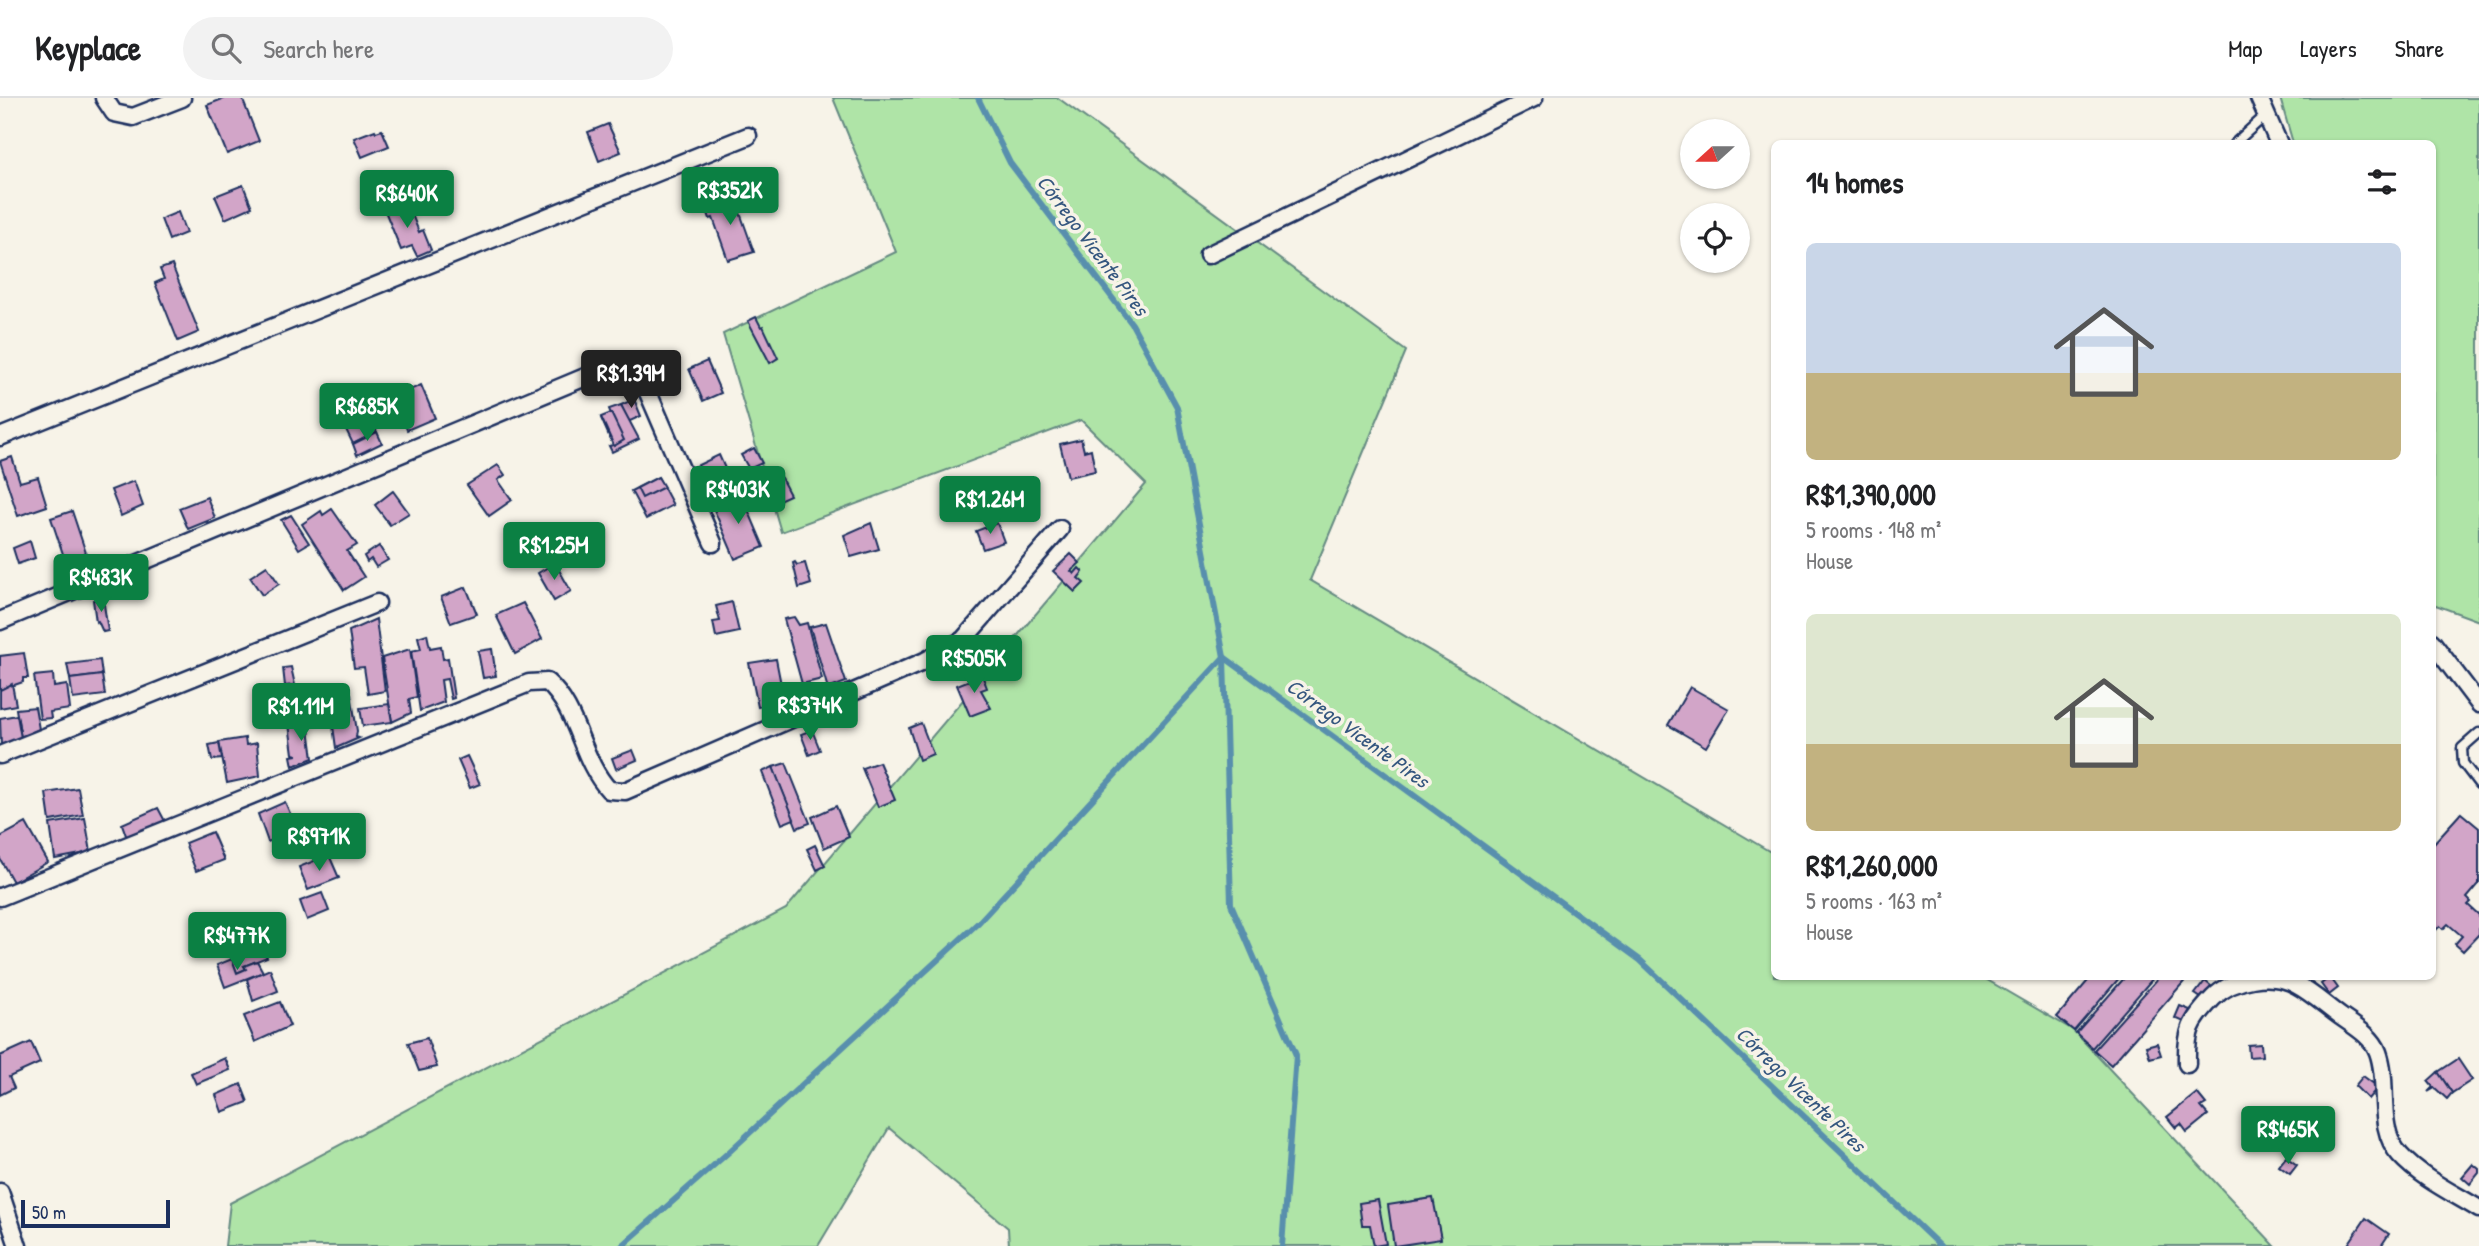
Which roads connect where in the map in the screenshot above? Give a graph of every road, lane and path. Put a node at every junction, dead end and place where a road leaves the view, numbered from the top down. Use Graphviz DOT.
graph roads {
  1 [pos="104,98"];
  2 [pos="182,98"];
  3 [pos="1534,98"];
  4 [pos="2259,98"];
  5 [pos="2267,114"];
  6 [pos="748,136"];
  7 [pos="2238,140"];
  8 [pos="2277,140"];
  9 [pos="1208,255"];
  10 [pos="0,437"];
  11 [pos="1060,529"];
  12 [pos="713,543"];
  13 [pos="377,603"];
  14 [pos="0,621"];
  15 [pos="2436,647"];
  16 [pos="2479,704"];
  17 [pos="2479,733"];
  18 [pos="0,755"];
  19 [pos="2479,784"];
  20 [pos="0,897"];
  21 [pos="2254,980"];
  22 [pos="2285,980"];
  23 [pos="2187,1064"];
  24 [pos="0,1192"];
  25 [pos="2479,1209"];
  26 [pos="18,1246"];
  1 -- 2 [label="street"];
  3 -- 9 [label="street"];
  4 -- 5 [label="street"];
  5 -- 7 [label="lane"];
  5 -- 8 [label="street"];
  6 -- 10 [label="street"];
  11 -- 20 [label="street"];
  12 -- 14 [label="street"];
  13 -- 18 [label="street"];
  15 -- 16 [label="street"];
  17 -- 19 [label="lane"];
  21 -- 23 [label="street"];
  22 -- 25 [label="street"];
  24 -- 26 [label="street"];
}
